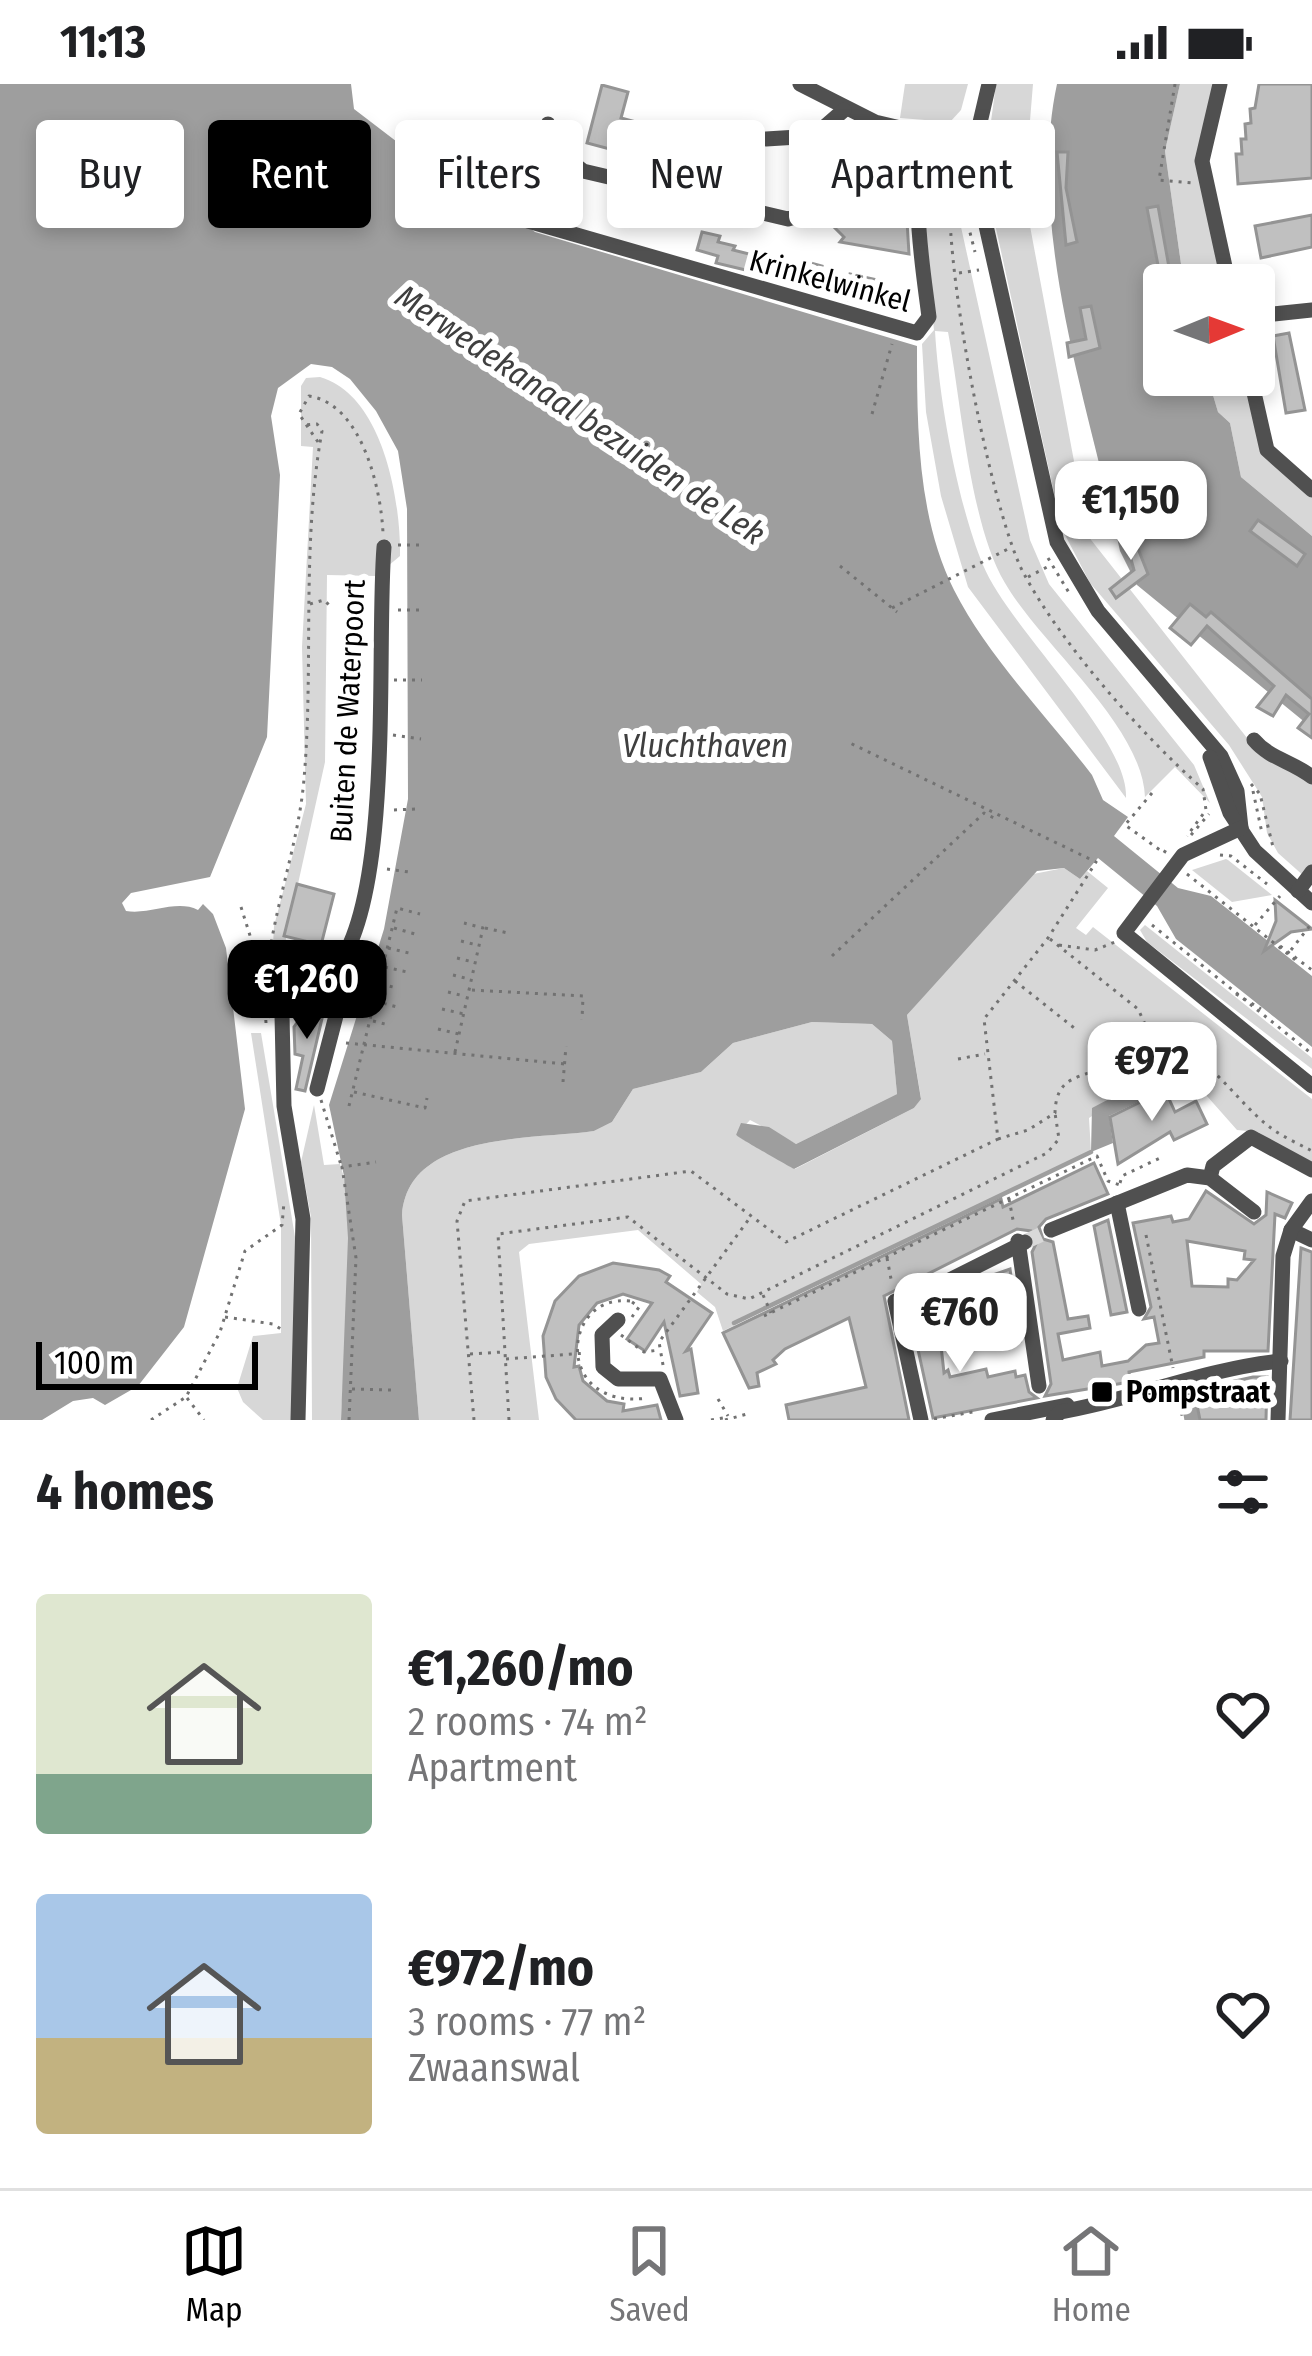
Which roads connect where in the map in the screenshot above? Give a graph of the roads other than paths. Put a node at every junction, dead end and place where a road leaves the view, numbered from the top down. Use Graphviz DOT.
graph roads {
  1 [pos="800,84"];
  2 [pos="989,84"];
  3 [pos="1220,84"];
  4 [pos="844,110"];
  5 [pos="870,120"];
  6 [pos="981,120"];
  7 [pos="766,139"];
  8 [pos="583,171"];
  9 [pos="789,219"];
  10 [pos="555,228"];
  11 [pos="920,228"];
  12 [pos="987,228"];
  13 [pos="1224,264"];
  14 [pos="1312,310"];
  15 [pos="1275,314"];
  16 [pos="1255,396"];
  17 [pos="1312,490"];
  18 [pos="391,546"];
  19 [pos="1254,740"];
  20 [pos="1312,776"];
  21 [pos="1241,827"];
  22 [pos="1312,872"];
  23 [pos="1298,891"];
  24 [pos="1312,903"];
  25 [pos="336,969"];
  26 [pos="1312,1086"];
  27 [pos="318,1093"];
  28 [pos="1312,1170"];
  29 [pos="1210,1178"];
  30 [pos="1118,1194"];
  31 [pos="1312,1201"];
  32 [pos="1254,1212"];
  33 [pos="1051,1230"];
  34 [pos="1291,1230"];
  35 [pos="1312,1240"];
  36 [pos="1139,1309"];
  37 [pos="618,1320"];
  38 [pos="1281,1361"];
  39 [pos="1105,1401"];
  40 [pos="1044,1403"];
  41 [pos="298,1420"];
  42 [pos="676,1420"];
  43 [pos="921,1420"];
  44 [pos="992,1420"];
  45 [pos="1066,1420"];
  46 [pos="1090,1420"];
  47 [pos="1278,1420"];
  1 -- 4 [label="street"];
  2 -- 6 [label="street"];
  3 -- 13 [label="street"];
  4 -- 5 [label="street"];
  4 -- 7 [label="street"];
  8 -- 9 [label="street, Krinkelwinkel"];
  10 -- 11 [label="street, Krinkelwinkel"];
  12 -- 21 [label="street"];
  14 -- 15 [label="street"];
  16 -- 17 [label="street"];
  18 -- 25 [label="street, Buiten de Waterpoort"];
  19 -- 20 [label="street"];
  21 -- 23 [label="street"];
  21 -- 26 [label="street"];
  22 -- 23 [label="street"];
  23 -- 24 [label="street"];
  25 -- 27 [label="street"];
  25 -- 41 [label="street, Buiten de Waterpoort"];
  28 -- 29 [label="street"];
  29 -- 30 [label="street"];
  29 -- 32 [label="street"];
  30 -- 33 [label="street"];
  30 -- 36 [label="street"];
  31 -- 34 [label="street"];
  34 -- 35 [label="street"];
  34 -- 38 [label="street"];
  37 -- 42 [label="street"];
  38 -- 39 [label="street"];
  38 -- 47 [label="street"];
  39 -- 40 [label="street"];
  39 -- 46 [label="street"];
  40 -- 43 [label="street"];
  40 -- 44 [label="street"];
  45 -- 46 [label="street"];
}
